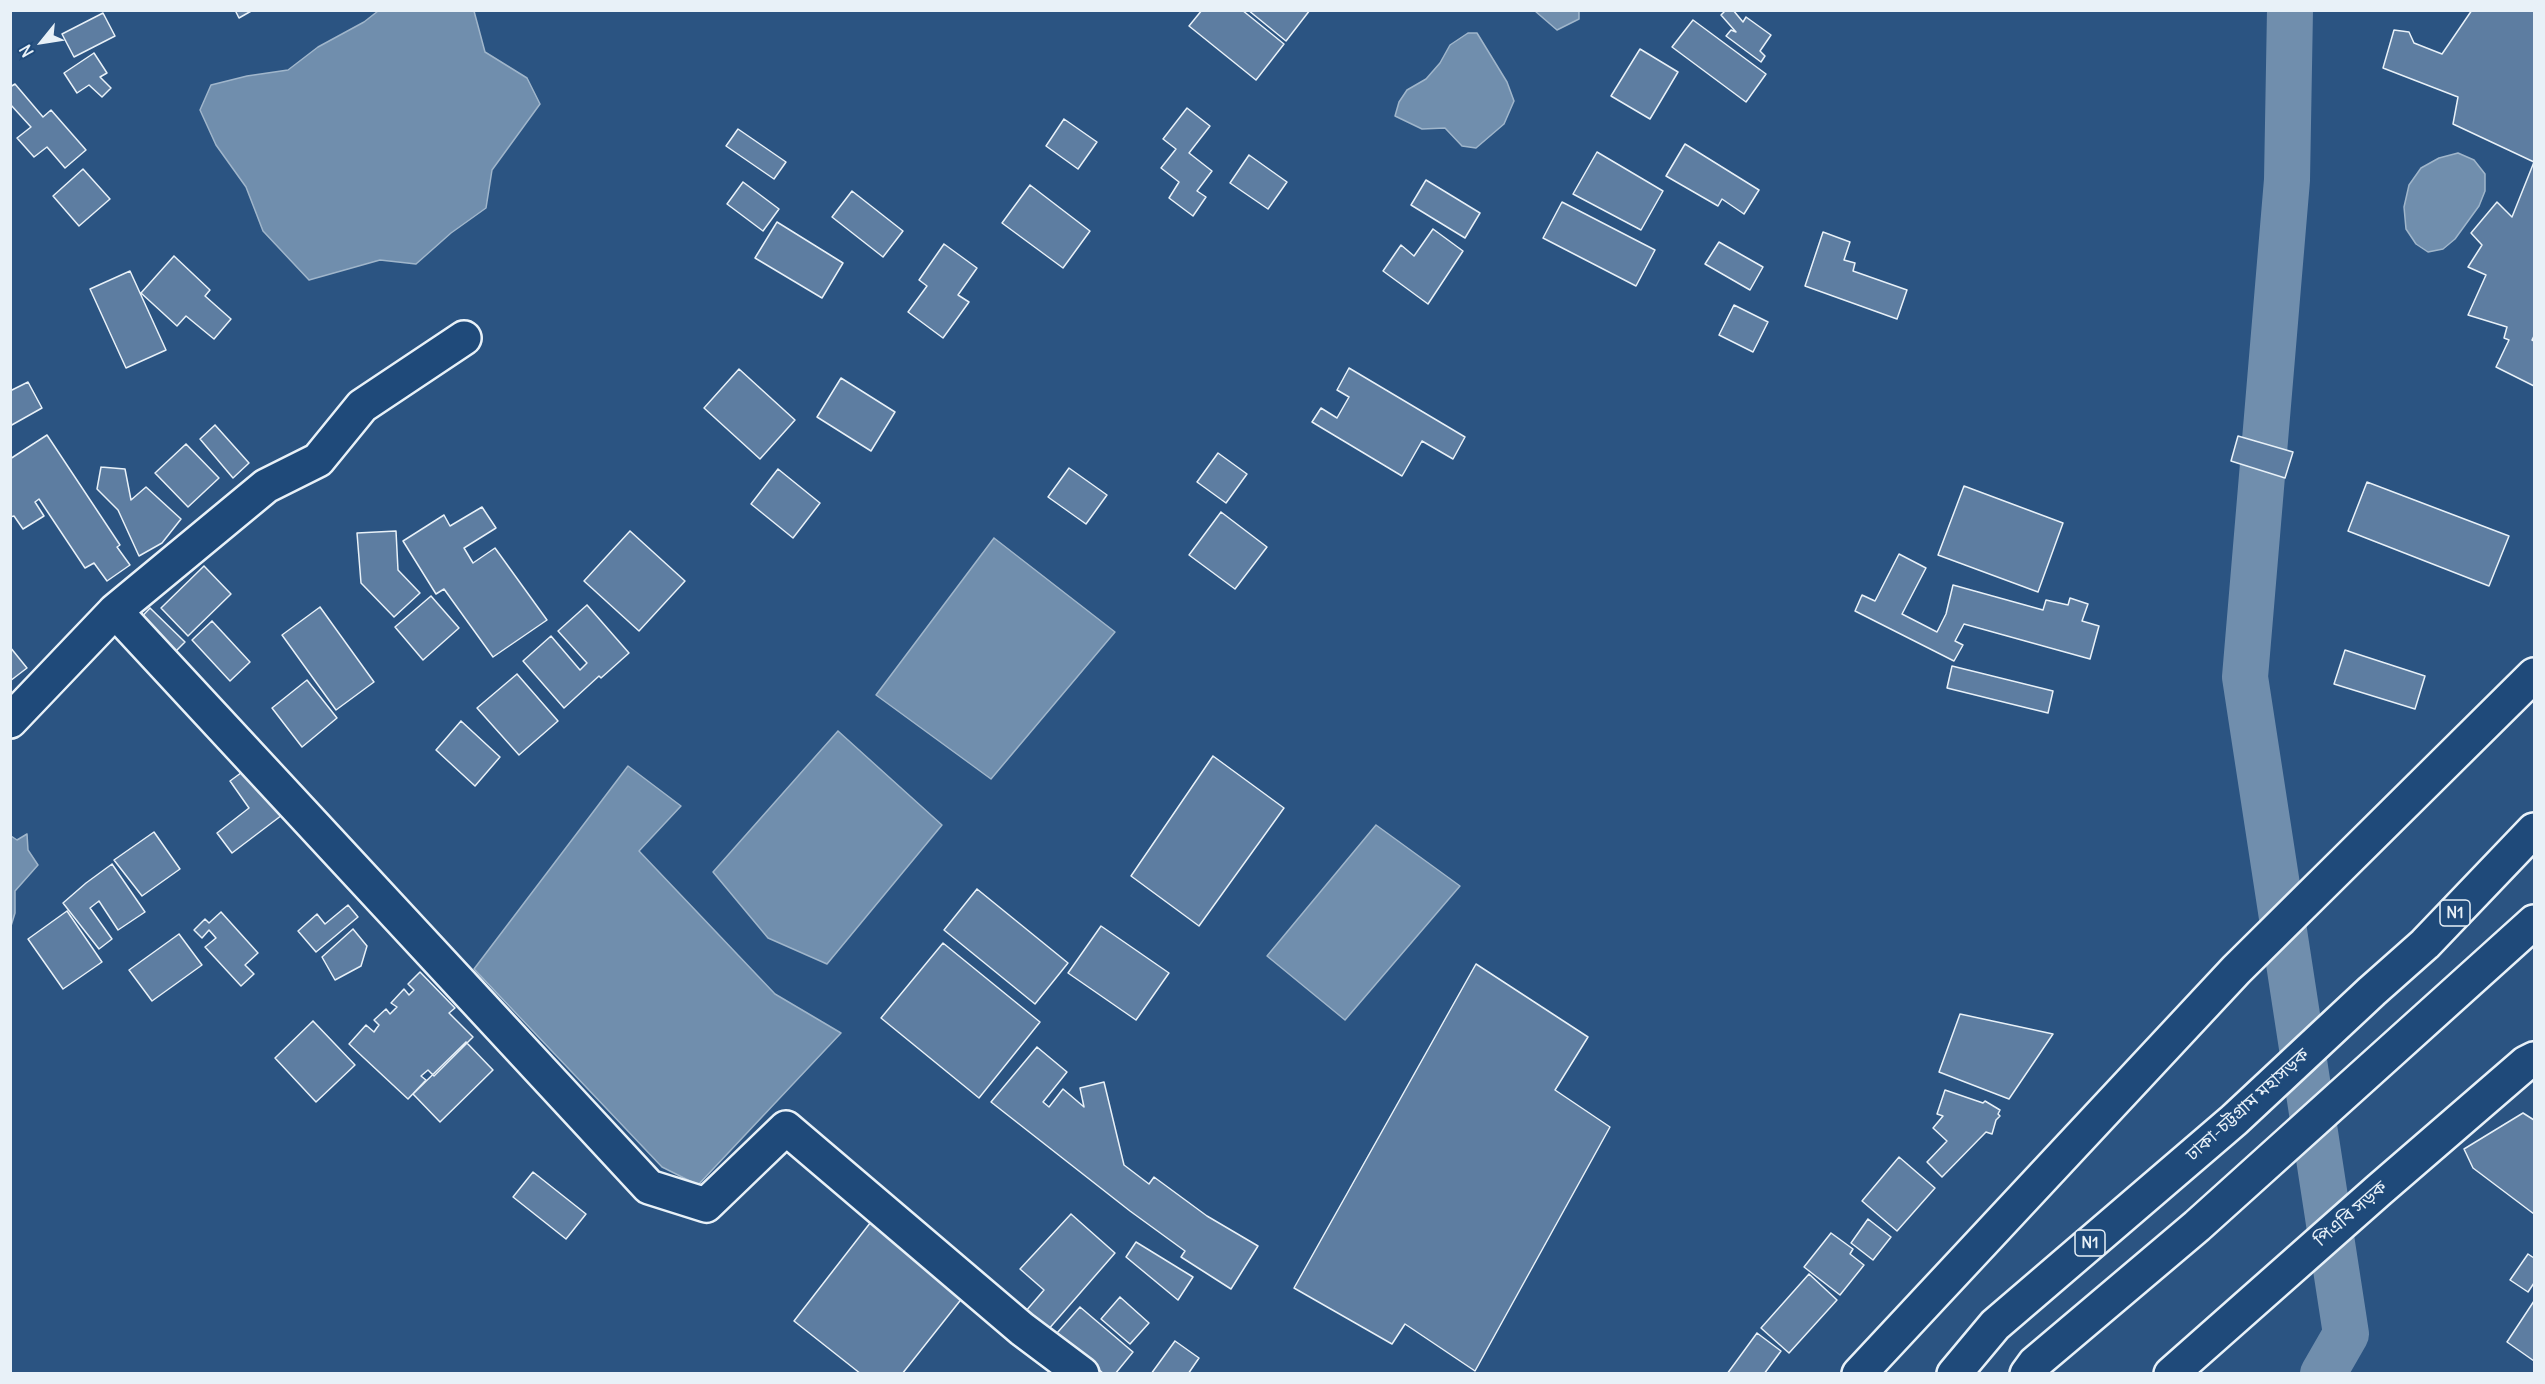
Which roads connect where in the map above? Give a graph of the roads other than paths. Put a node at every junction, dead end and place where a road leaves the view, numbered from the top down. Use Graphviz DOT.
graph roads {
  1 [pos="464,338"];
  2 [pos="115,611"];
  3 [pos="2535,675"];
  4 [pos="10,722"];
  5 [pos="2535,830"];
  6 [pos="2535,922"];
  7 [pos="2535,1059"];
  8 [pos="2181,1364"];
  9 [pos="1082,1374"];
  10 [pos="1859,1374"];
  11 [pos="1954,1374"];
  12 [pos="2027,1374"];
  1 -- 2 [label="main road"];
  2 -- 4 [label="main road"];
  2 -- 9 [label="main road"];
  3 -- 10 [label="main road"];
  5 -- 11 [label="main road, ঢাকা-চট্টগ্রাম মহাসড়ক / N1"];
  6 -- 12 [label="main road"];
  7 -- 8 [label="main road, পিএবি সড়ক"];
}
